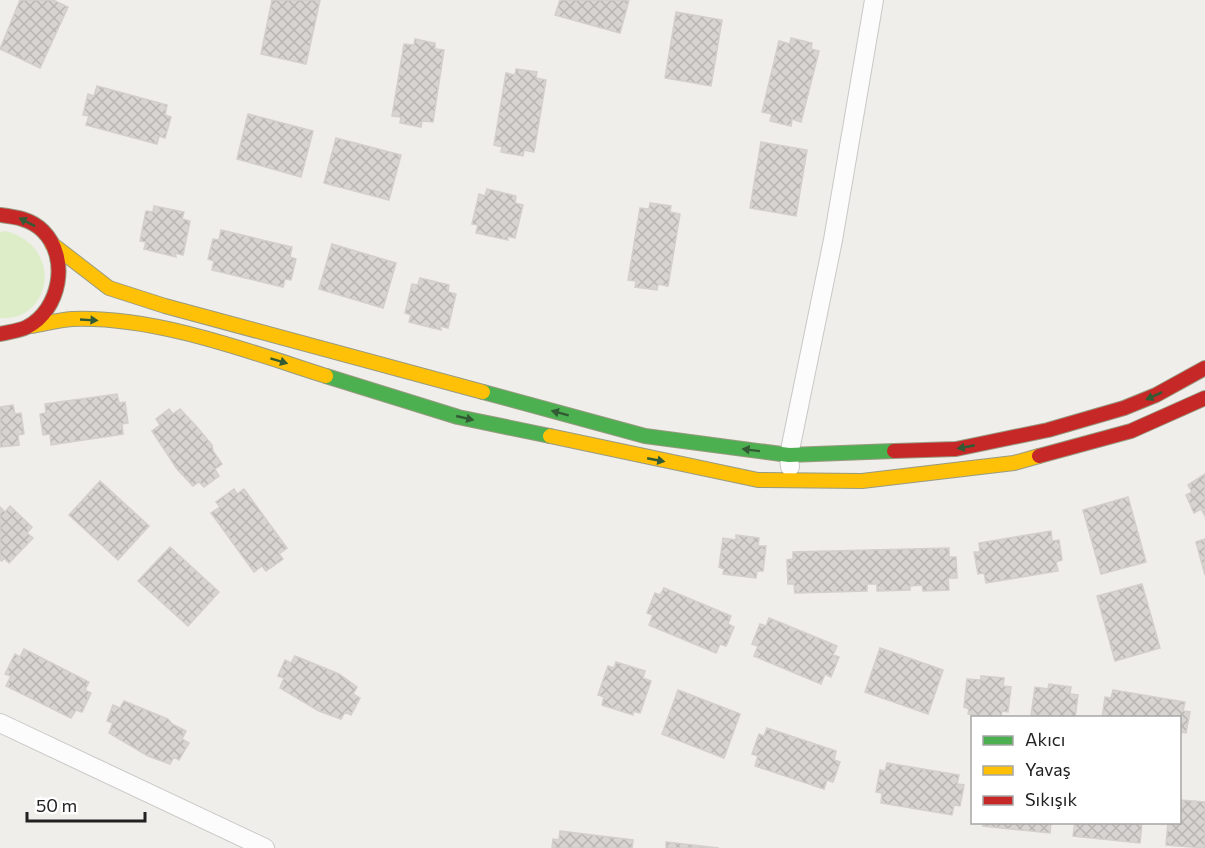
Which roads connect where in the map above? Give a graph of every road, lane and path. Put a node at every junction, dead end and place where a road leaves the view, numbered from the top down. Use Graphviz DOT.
graph roads {
  1 [pos="874,0"];
  2 [pos="0,214"];
  3 [pos="52,244"];
  4 [pos="31,326"];
  5 [pos="7,333"];
  6 [pos="0,346"];
  7 [pos="1205,368"];
  8 [pos="1205,398"];
  9 [pos="789,455"];
  10 [pos="792,480"];
  11 [pos="0,723"];
  12 [pos="265,848"];
  1 -- 9 [label="street"];
  3 -- 2 [label="street, one-way"];
  3 -- 4 [label="street"];
  9 -- 3 [label="street, one-way"];
  4 -- 5 [label="street"];
  4 -- 10 [label="street, one-way"];
  5 -- 6 [label="street"];
  7 -- 9 [label="street, one-way"];
  8 -- 10 [label="street"];
  9 -- 10 [label="street"];
  11 -- 12 [label="street"];
}
